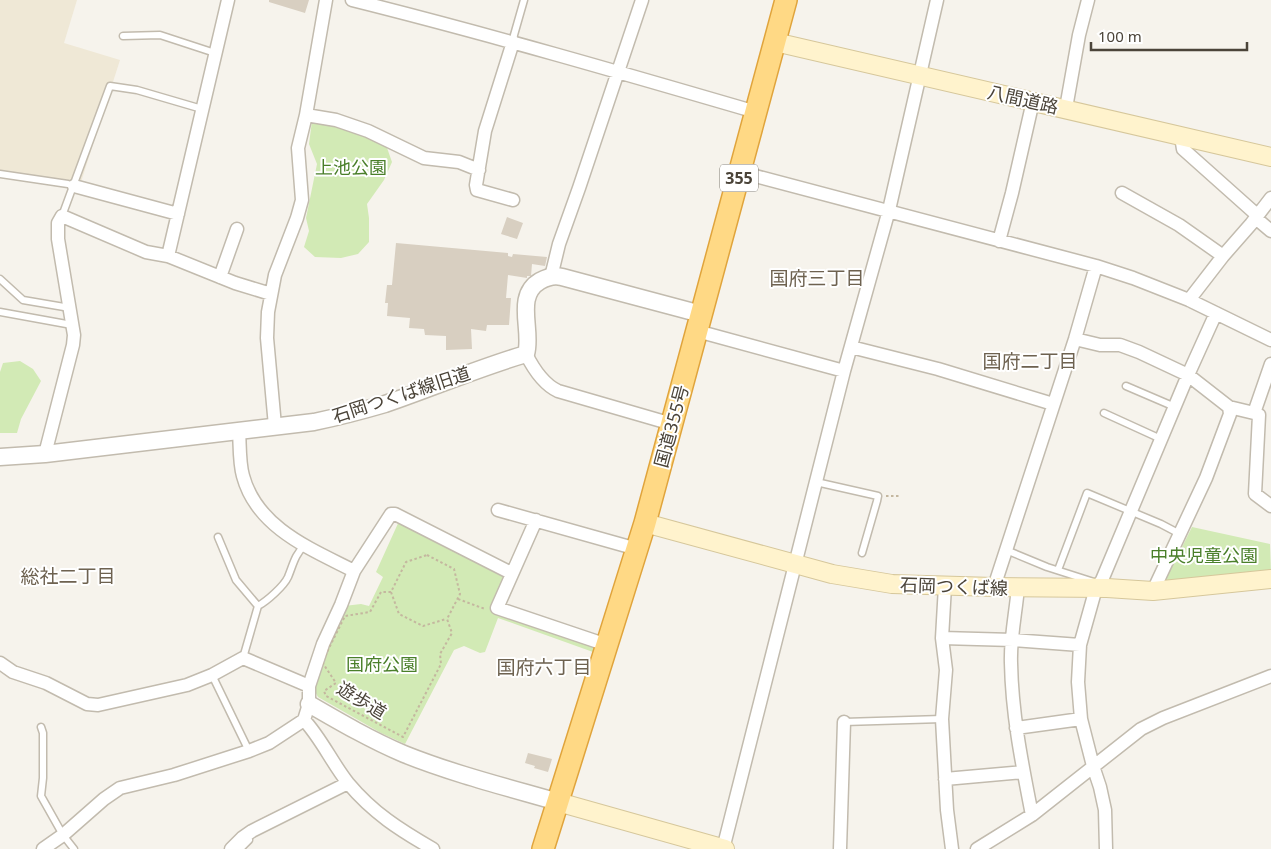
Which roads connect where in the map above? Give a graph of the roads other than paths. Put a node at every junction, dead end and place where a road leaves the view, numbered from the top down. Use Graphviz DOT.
graph roads {
  1 [pos="228,0"];
  2 [pos="326,0"];
  3 [pos="352,0"];
  4 [pos="524,0"];
  5 [pos="642,0"];
  6 [pos="786,0"];
  7 [pos="937,0"];
  8 [pos="1088,0"];
  9 [pos="123,36"];
  10 [pos="513,42"];
  11 [pos="775,42"];
  12 [pos="215,53"];
  13 [pos="618,72"];
  14 [pos="919,75"];
  15 [pos="1033,101"];
  16 [pos="1066,108"];
  17 [pos="202,109"];
  18 [pos="756,112"];
  19 [pos="306,115"];
  20 [pos="1182,136"];
  21 [pos="1271,157"];
  22 [pos="479,170"];
  23 [pos="740,172"];
  24 [pos="0,174"];
  25 [pos="74,186"];
  26 [pos="1122,193"];
  27 [pos="1271,198"];
  28 [pos="513,200"];
  29 [pos="889,210"];
  30 [pos="178,214"];
  31 [pos="1257,215"];
  32 [pos="62,216"];
  33 [pos="237,229"];
  34 [pos="1271,231"];
  35 [pos="999,242"];
  36 [pos="168,256"];
  37 [pos="1223,256"];
  38 [pos="1096,266"];
  39 [pos="220,277"];
  40 [pos="550,277"];
  41 [pos="0,279"];
  42 [pos="271,294"];
  43 [pos="1188,300"];
  44 [pos="70,308"];
  45 [pos="0,312"];
  46 [pos="1216,313"];
  47 [pos="699,322"];
  48 [pos="72,325"];
  49 [pos="1075,339"];
  50 [pos="1271,340"];
  51 [pos="850,347"];
  52 [pos="526,354"];
  53 [pos="1271,364"];
  54 [pos="844,371"];
  55 [pos="1188,375"];
  56 [pos="1126,386"];
  57 [pos="1053,404"];
  58 [pos="1175,407"];
  59 [pos="1229,408"];
  60 [pos="1104,413"];
  61 [pos="1254,413"];
  62 [pos="672,424"];
  63 [pos="275,426"];
  64 [pos="239,430"];
  65 [pos="1161,439"];
  66 [pos="45,454"];
  67 [pos="0,457"];
  68 [pos="816,482"];
  69 [pos="1271,506"];
  70 [pos="498,510"];
  71 [pos="1131,512"];
  72 [pos="536,520"];
  73 [pos="645,523"];
  74 [pos="1180,534"];
  75 [pos="218,537"];
  76 [pos="305,546"];
  77 [pos="637,549"];
  78 [pos="1006,550"];
  79 [pos="862,553"];
  80 [pos="796,564"];
  81 [pos="1058,570"];
  82 [pos="354,571"];
  83 [pos="512,573"];
  84 [pos="1271,579"];
  85 [pos="944,586"];
  86 [pos="1098,586"];
  87 [pos="994,587"];
  88 [pos="1018,587"];
  89 [pos="1153,591"];
  90 [pos="258,606"];
  91 [pos="942,638"];
  92 [pos="1013,640"];
  93 [pos="608,645"];
  94 [pos="1080,645"];
  95 [pos="243,658"];
  96 [pos="0,663"];
  97 [pos="212,675"];
  98 [pos="1271,676"];
  99 [pos="309,686"];
  100 [pos="306,712"];
  101 [pos="1081,719"];
  102 [pos="942,720"];
  103 [pos="844,722"];
  104 [pos="41,727"];
  105 [pos="1016,728"];
  106 [pos="249,751"];
  107 [pos="1093,766"];
  108 [pos="1024,772"];
  109 [pos="945,779"];
  110 [pos="348,783"];
  111 [pos="558,802"];
  112 [pos="1032,815"];
  113 [pos="258,827"];
  114 [pos="62,835"];
  115 [pos="43,849"];
  116 [pos="74,849"];
  117 [pos="231,849"];
  118 [pos="240,849"];
  119 [pos="433,849"];
  120 [pos="543,849"];
  121 [pos="724,849"];
  122 [pos="840,849"];
  123 [pos="952,849"];
  124 [pos="977,849"];
  125 [pos="1106,849"];
  1 -- 12 [label="street"];
  2 -- 19 [label="street"];
  3 -- 10 [label="street"];
  4 -- 10 [label="lane"];
  5 -- 13 [label="street"];
  6 -- 11 [label="highway, 国道355号 / 355"];
  7 -- 14 [label="street"];
  8 -- 16 [label="street"];
  9 -- 12 [label="lane"];
  10 -- 13 [label="street"];
  10 -- 22 [label="street"];
  11 -- 14 [label="main road, 八間道路"];
  11 -- 18 [label="highway, 国道355号 / 355"];
  12 -- 17 [label="street"];
  13 -- 18 [label="street"];
  13 -- 40 [label="street"];
  14 -- 15 [label="main road, 八間道路"];
  14 -- 29 [label="street"];
  15 -- 16 [label="main road, 八間道路"];
  15 -- 35 [label="street"];
  16 -- 20 [label="main road, 八間道路"];
  17 -- 25 [label="lane"];
  17 -- 30 [label="street"];
  18 -- 23 [label="highway, 国道355号 / 355"];
  19 -- 22 [label="street"];
  19 -- 42 [label="street"];
  20 -- 21 [label="main road, 八間道路"];
  20 -- 31 [label="street"];
  22 -- 28 [label="street"];
  23 -- 29 [label="street"];
  23 -- 47 [label="highway, 国道355号 / 355"];
  24 -- 25 [label="lane"];
  25 -- 30 [label="street"];
  25 -- 32 [label="lane"];
  26 -- 37 [label="street"];
  27 -- 31 [label="street"];
  29 -- 35 [label="street"];
  29 -- 51 [label="street"];
  30 -- 36 [label="street"];
  31 -- 34 [label="street"];
  31 -- 37 [label="street"];
  32 -- 36 [label="street"];
  32 -- 44 [label="street"];
  33 -- 39 [label="street"];
  35 -- 38 [label="street"];
  36 -- 39 [label="street"];
  37 -- 43 [label="street"];
  38 -- 43 [label="street"];
  38 -- 49 [label="street"];
  39 -- 42 [label="street"];
  40 -- 47 [label="street"];
  40 -- 52 [label="street"];
  41 -- 44 [label="lane"];
  42 -- 63 [label="street"];
  43 -- 46 [label="street"];
  44 -- 48 [label="street"];
  45 -- 48 [label="lane"];
  46 -- 50 [label="street"];
  46 -- 55 [label="street"];
  47 -- 54 [label="street"];
  47 -- 62 [label="highway, 国道355号 / 355"];
  48 -- 66 [label="street"];
  49 -- 55 [label="street"];
  49 -- 57 [label="street"];
  51 -- 54 [label="street"];
  51 -- 57 [label="street"];
  52 -- 62 [label="street"];
  52 -- 63 [label="street, 石岡つくば線旧道"];
  53 -- 61 [label="street"];
  54 -- 68 [label="street"];
  55 -- 58 [label="street"];
  55 -- 59 [label="street"];
  56 -- 58 [label="lane"];
  57 -- 78 [label="street"];
  58 -- 65 [label="street"];
  59 -- 61 [label="street"];
  59 -- 74 [label="street"];
  60 -- 65 [label="lane"];
  61 -- 69 [label="street"];
  62 -- 73 [label="highway, 国道355号 / 355"];
  63 -- 64 [label="street, 石岡つくば線旧道"];
  64 -- 66 [label="street, 石岡つくば線旧道"];
  64 -- 76 [label="street"];
  65 -- 71 [label="street"];
  66 -- 67 [label="street, 石岡つくば線旧道"];
  68 -- 79 [label="lane"];
  68 -- 80 [label="street"];
  70 -- 72 [label="street"];
  71 -- 74 [label="lane"];
  71 -- 81 [label="lane"];
  71 -- 86 [label="street"];
  72 -- 77 [label="street"];
  72 -- 83 [label="street"];
  73 -- 77 [label="highway, 国道355号 / 355"];
  73 -- 80 [label="main road, 石岡つくば線"];
  74 -- 89 [label="street"];
  75 -- 90 [label="lane"];
  76 -- 82 [label="street"];
  76 -- 90 [label="lane"];
  77 -- 93 [label="highway, 国道355号 / 355"];
  78 -- 81 [label="lane"];
  78 -- 87 [label="street"];
  80 -- 85 [label="main road, 石岡つくば線"];
  80 -- 121 [label="street"];
  81 -- 86 [label="lane"];
  82 -- 83 [label="street"];
  82 -- 99 [label="street"];
  83 -- 93 [label="street"];
  84 -- 89 [label="main road, 石岡つくば線"];
  85 -- 87 [label="main road, 石岡つくば線"];
  85 -- 91 [label="street"];
  86 -- 88 [label="main road, 石岡つくば線"];
  86 -- 89 [label="main road, 石岡つくば線"];
  86 -- 94 [label="street"];
  87 -- 88 [label="main road, 石岡つくば線"];
  88 -- 92 [label="street"];
  90 -- 95 [label="lane"];
  91 -- 92 [label="street"];
  91 -- 102 [label="street"];
  92 -- 94 [label="street"];
  92 -- 105 [label="street"];
  93 -- 111 [label="highway, 国道355号 / 355"];
  94 -- 101 [label="street"];
  95 -- 97 [label="street"];
  95 -- 99 [label="street"];
  96 -- 97 [label="street"];
  97 -- 106 [label="lane"];
  98 -- 107 [label="street"];
  99 -- 100 [label="street"];
  100 -- 106 [label="street"];
  100 -- 110 [label="street"];
  100 -- 111 [label="street"];
  101 -- 105 [label="street"];
  101 -- 107 [label="street"];
  102 -- 103 [label="lane"];
  102 -- 109 [label="street"];
  103 -- 122 [label="street"];
  104 -- 114 [label="lane"];
  105 -- 108 [label="street"];
  106 -- 114 [label="street"];
  107 -- 112 [label="street"];
  107 -- 125 [label="street"];
  108 -- 109 [label="street"];
  108 -- 112 [label="street"];
  109 -- 123 [label="street"];
  110 -- 113 [label="street"];
  110 -- 119 [label="street"];
  111 -- 120 [label="highway, 国道355号 / 355"];
  111 -- 121 [label="main road"];
  112 -- 124 [label="street"];
  113 -- 117 [label="street"];
  113 -- 118 [label="lane"];
  114 -- 115 [label="street"];
  114 -- 116 [label="lane"];
}
